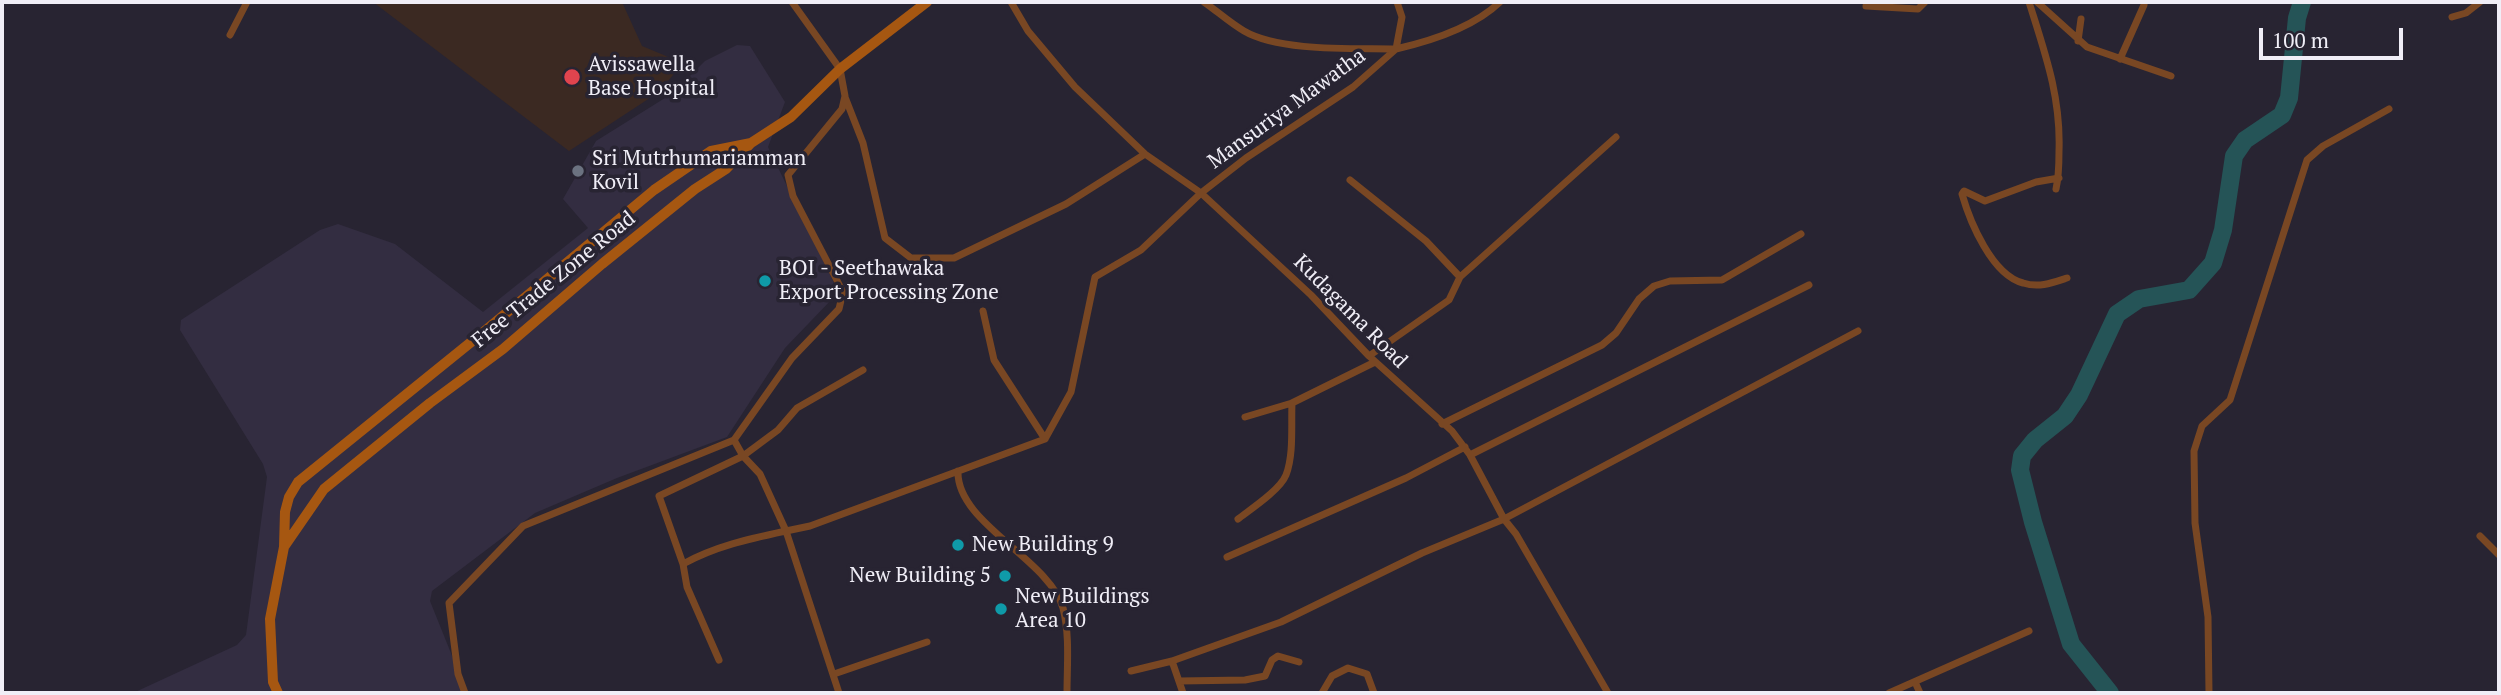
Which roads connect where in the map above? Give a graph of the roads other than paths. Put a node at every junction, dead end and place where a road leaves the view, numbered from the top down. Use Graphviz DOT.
graph roads {
  1 [pos="247,2"];
  2 [pos="792,2"];
  3 [pos="927,2"];
  4 [pos="1011,2"];
  5 [pos="1204,2"];
  6 [pos="1397,2"];
  7 [pos="1500,2"];
  8 [pos="1925,2"];
  9 [pos="2029,2"];
  10 [pos="2037,2"];
  11 [pos="2480,2"];
  12 [pos="2144,5"];
  13 [pos="1866,6"];
  14 [pos="2452,17"];
  15 [pos="2081,19"];
  16 [pos="230,35"];
  17 [pos="2078,41"];
  18 [pos="1396,49"];
  19 [pos="2120,59"];
  20 [pos="840,69"];
  21 [pos="2171,76"];
  22 [pos="845,96"];
  23 [pos="2389,109"];
  24 [pos="1616,137"];
  25 [pos="751,143"];
  26 [pos="1145,154"];
  27 [pos="2059,178"];
  28 [pos="1350,180"];
  29 [pos="2056,189"];
  30 [pos="1201,193"];
  31 [pos="1801,234"];
  32 [pos="1460,277"];
  33 [pos="2067,278"];
  34 [pos="1809,285"];
  35 [pos="983,311"];
  36 [pos="1858,331"];
  37 [pos="1372,359"];
  38 [pos="863,370"];
  39 [pos="1292,403"];
  40 [pos="1245,417"];
  41 [pos="1442,424"];
  42 [pos="1045,439"];
  43 [pos="734,440"];
  44 [pos="1465,447"];
  45 [pos="1470,454"];
  46 [pos="743,456"];
  47 [pos="958,471"];
  48 [pos="1238,519"];
  49 [pos="1504,519"];
  50 [pos="786,531"];
  51 [pos="2480,536"];
  52 [pos="284,547"];
  53 [pos="2499,555"];
  54 [pos="1227,557"];
  55 [pos="683,564"];
  56 [pos="2029,631"];
  57 [pos="927,642"];
  58 [pos="719,660"];
  59 [pos="1172,661"];
  60 [pos="1299,662"];
  61 [pos="1131,671"];
  62 [pos="834,674"];
  63 [pos="1179,681"];
  64 [pos="1915,682"];
  65 [pos="278,693"];
  66 [pos="466,693"];
  67 [pos="839,693"];
  68 [pos="1067,693"];
  69 [pos="1183,693"];
  70 [pos="1322,693"];
  71 [pos="1374,693"];
  72 [pos="1608,693"];
  73 [pos="1889,693"];
  74 [pos="1920,693"];
  75 [pos="2209,693"];
  1 -- 16 [label="street"];
  2 -- 20 [label="street"];
  3 -- 20 [label="street, Free Trade Zone Road"];
  4 -- 26 [label="street, Kudagama Road"];
  5 -- 18 [label="street, Mansuriya Mawatha"];
  6 -- 18 [label="street"];
  7 -- 18 [label="street"];
  8 -- 13 [label="street"];
  9 -- 27 [label="street"];
  10 -- 17 [label="street"];
  11 -- 14 [label="street"];
  12 -- 19 [label="street"];
  15 -- 17 [label="street"];
  17 -- 19 [label="street"];
  18 -- 30 [label="street, Mansuriya Mawatha"];
  19 -- 21 [label="street"];
  20 -- 22 [label="street"];
  20 -- 25 [label="street, Free Trade Zone Road"];
  22 -- 26 [label="street"];
  22 -- 43 [label="street"];
  23 -- 75 [label="street"];
  24 -- 32 [label="street"];
  25 -- 52 [label="street, Free Trade Zone Road"];
  25 -- 52 [label="street, Free Trade Zone Road"];
  26 -- 30 [label="street, Kudagama Road"];
  27 -- 29 [label="street"];
  27 -- 33 [label="street"];
  28 -- 32 [label="street"];
  30 -- 37 [label="street, Kudagama Road"];
  30 -- 42 [label="street, Mansuriya Mawatha"];
  31 -- 41 [label="street"];
  32 -- 37 [label="street"];
  34 -- 45 [label="street"];
  35 -- 42 [label="street"];
  36 -- 49 [label="street"];
  37 -- 39 [label="street"];
  37 -- 41 [label="street, Kudagama Road"];
  38 -- 46 [label="street"];
  39 -- 40 [label="street"];
  39 -- 48 [label="street"];
  41 -- 44 [label="street, Kudagama Road"];
  42 -- 47 [label="street"];
  43 -- 46 [label="street"];
  43 -- 66 [label="street"];
  44 -- 45 [label="street, Kudagama Road"];
  44 -- 54 [label="street"];
  45 -- 49 [label="street, Kudagama Road"];
  46 -- 50 [label="street"];
  46 -- 55 [label="street"];
  47 -- 50 [label="street"];
  47 -- 68 [label="street"];
  49 -- 59 [label="street"];
  49 -- 72 [label="street, Kudagama Road"];
  50 -- 55 [label="street"];
  50 -- 62 [label="street"];
  51 -- 53 [label="street"];
  52 -- 65 [label="street, Free Trade Zone Road"];
  55 -- 58 [label="street"];
  56 -- 64 [label="street"];
  57 -- 62 [label="street"];
  59 -- 61 [label="street"];
  59 -- 63 [label="street"];
  60 -- 63 [label="street"];
  62 -- 67 [label="street"];
  63 -- 69 [label="street"];
  64 -- 73 [label="street"];
  64 -- 74 [label="street"];
  70 -- 71 [label="street"];
}
